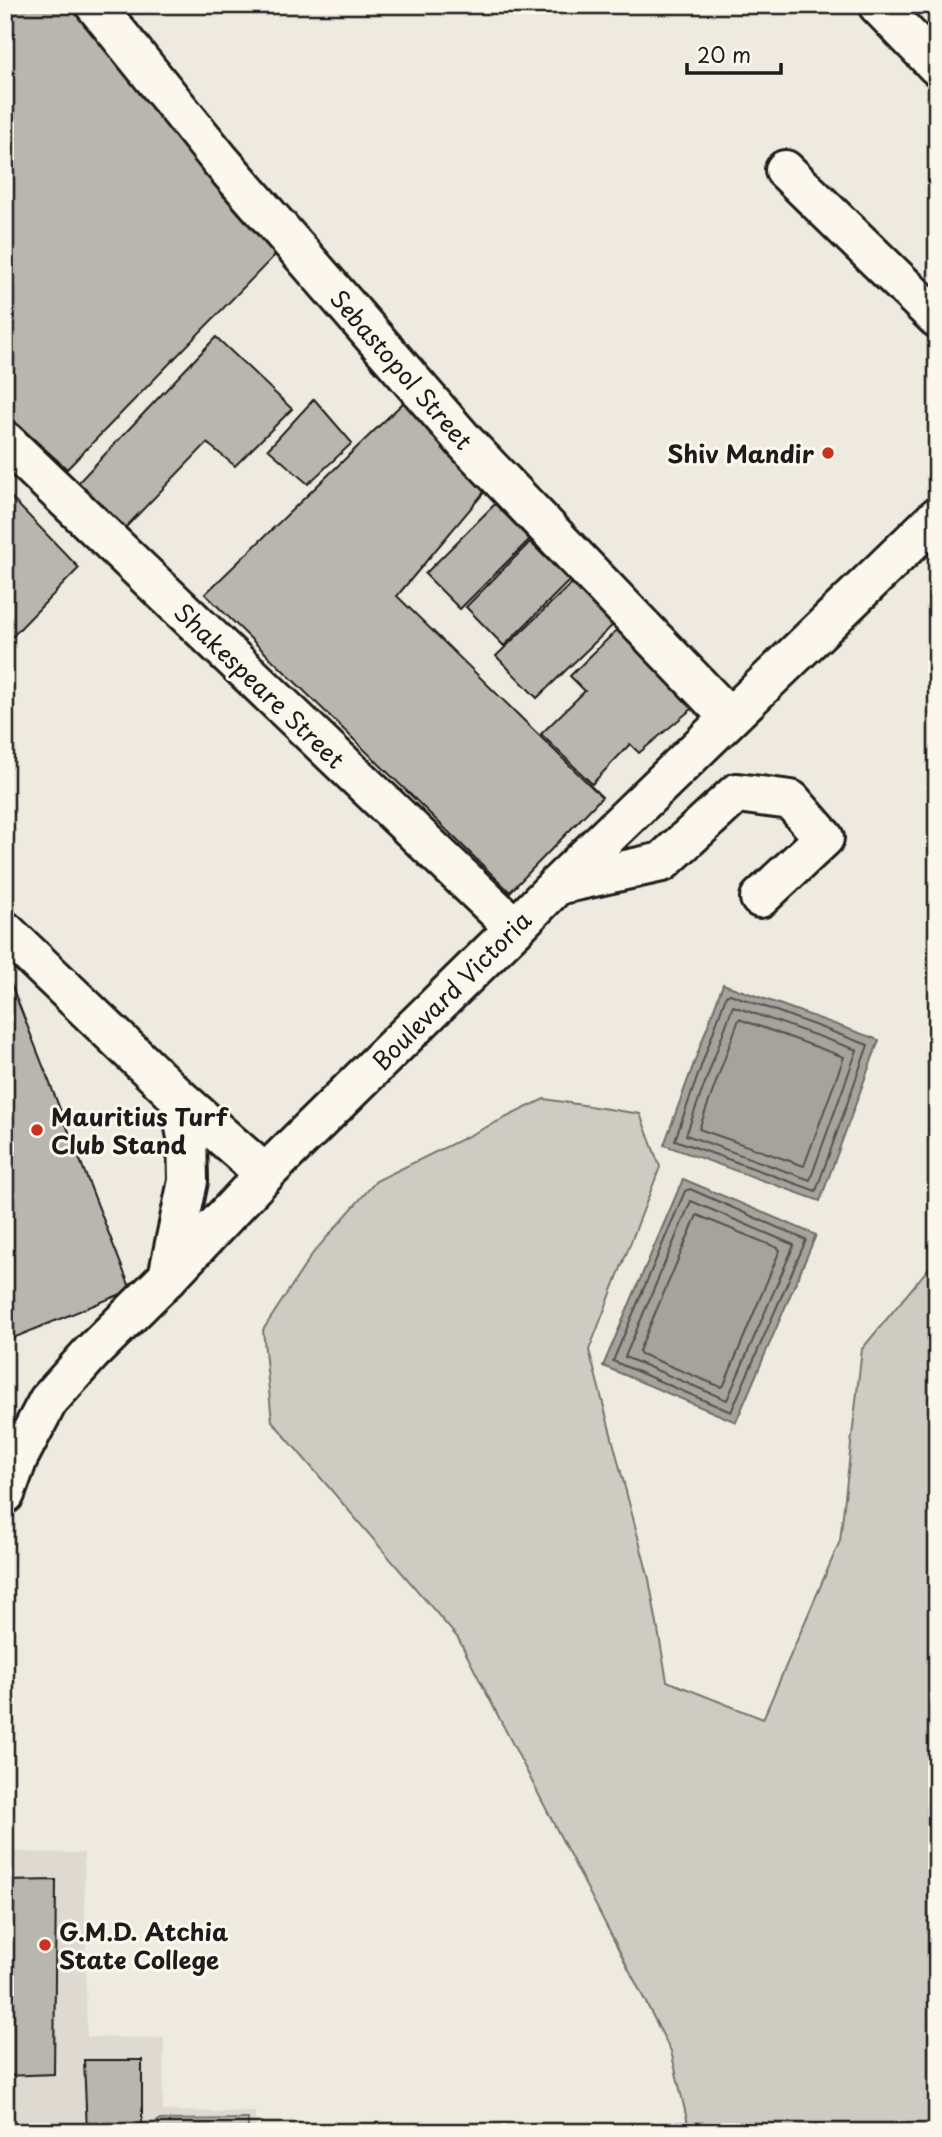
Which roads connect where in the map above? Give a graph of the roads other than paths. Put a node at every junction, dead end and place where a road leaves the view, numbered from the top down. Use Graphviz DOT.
graph roads {
  1 [pos="94,5"];
  2 [pos="878,5"];
  3 [pos="937,66"];
  4 [pos="785,170"];
  5 [pos="937,318"];
  6 [pos="5,441"];
  7 [pos="937,517"];
  8 [pos="728,716"];
  9 [pos="557,884"];
  10 [pos="760,898"];
  11 [pos="515,928"];
  12 [pos="5,931"];
  13 [pos="179,1098"];
  14 [pos="265,1174"];
  15 [pos="168,1277"];
  16 [pos="5,1494"];
  1 -- 8 [label="street, Sebastopol Street"];
  2 -- 3 [label="street"];
  4 -- 5 [label="street"];
  6 -- 11 [label="street, Shakespeare Street"];
  7 -- 8 [label="street, Boulevard Victoria"];
  8 -- 9 [label="street, Boulevard Victoria"];
  9 -- 10 [label="street"];
  9 -- 11 [label="street, Boulevard Victoria"];
  11 -- 14 [label="street, Boulevard Victoria"];
  12 -- 13 [label="street"];
  13 -- 14 [label="street"];
  13 -- 15 [label="street"];
  14 -- 15 [label="street, Boulevard Victoria"];
  15 -- 16 [label="street, Boulevard Victoria"];
}
